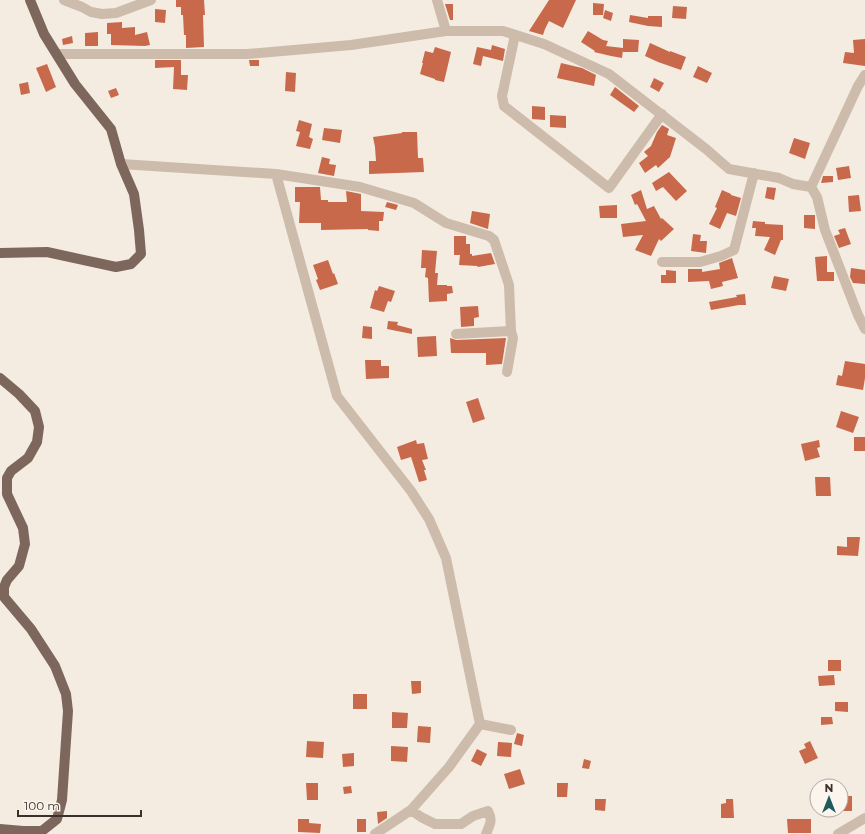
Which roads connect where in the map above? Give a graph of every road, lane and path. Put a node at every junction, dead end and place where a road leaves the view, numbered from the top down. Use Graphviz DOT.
graph roads {
  1 [pos="30,0"];
  2 [pos="64,0"];
  3 [pos="151,0"];
  4 [pos="437,0"];
  5 [pos="446,31"];
  6 [pos="515,35"];
  7 [pos="57,54"];
  8 [pos="865,75"];
  9 [pos="662,114"];
  10 [pos="121,164"];
  11 [pos="276,174"];
  12 [pos="754,174"];
  13 [pos="811,188"];
  14 [pos="0,253"];
  15 [pos="662,262"];
  16 [pos="865,329"];
  17 [pos="511,331"];
  18 [pos="456,334"];
  19 [pos="507,372"];
  20 [pos="0,378"];
  21 [pos="480,724"];
  22 [pos="511,730"];
  23 [pos="411,810"];
  24 [pos="865,818"];
  25 [pos="0,829"];
  26 [pos="23,832"];
  27 [pos="375,834"];
  28 [pos="486,834"];
  29 [pos="838,834"];
  1 -- 7 [label="main road"];
  2 -- 3 [label="street"];
  4 -- 5 [label="street"];
  5 -- 6 [label="street"];
  5 -- 7 [label="street"];
  6 -- 9 [label="street"];
  6 -- 9 [label="street"];
  7 -- 10 [label="main road"];
  8 -- 13 [label="street"];
  9 -- 12 [label="street"];
  10 -- 11 [label="street"];
  10 -- 14 [label="main road"];
  11 -- 17 [label="street"];
  11 -- 21 [label="street"];
  12 -- 13 [label="street"];
  12 -- 15 [label="street"];
  13 -- 16 [label="street"];
  17 -- 18 [label="street"];
  17 -- 19 [label="street"];
  20 -- 26 [label="main road"];
  21 -- 22 [label="street"];
  21 -- 23 [label="street"];
  23 -- 27 [label="street"];
  23 -- 28 [label="street"];
  24 -- 29 [label="street"];
  25 -- 26 [label="main road"];
}
